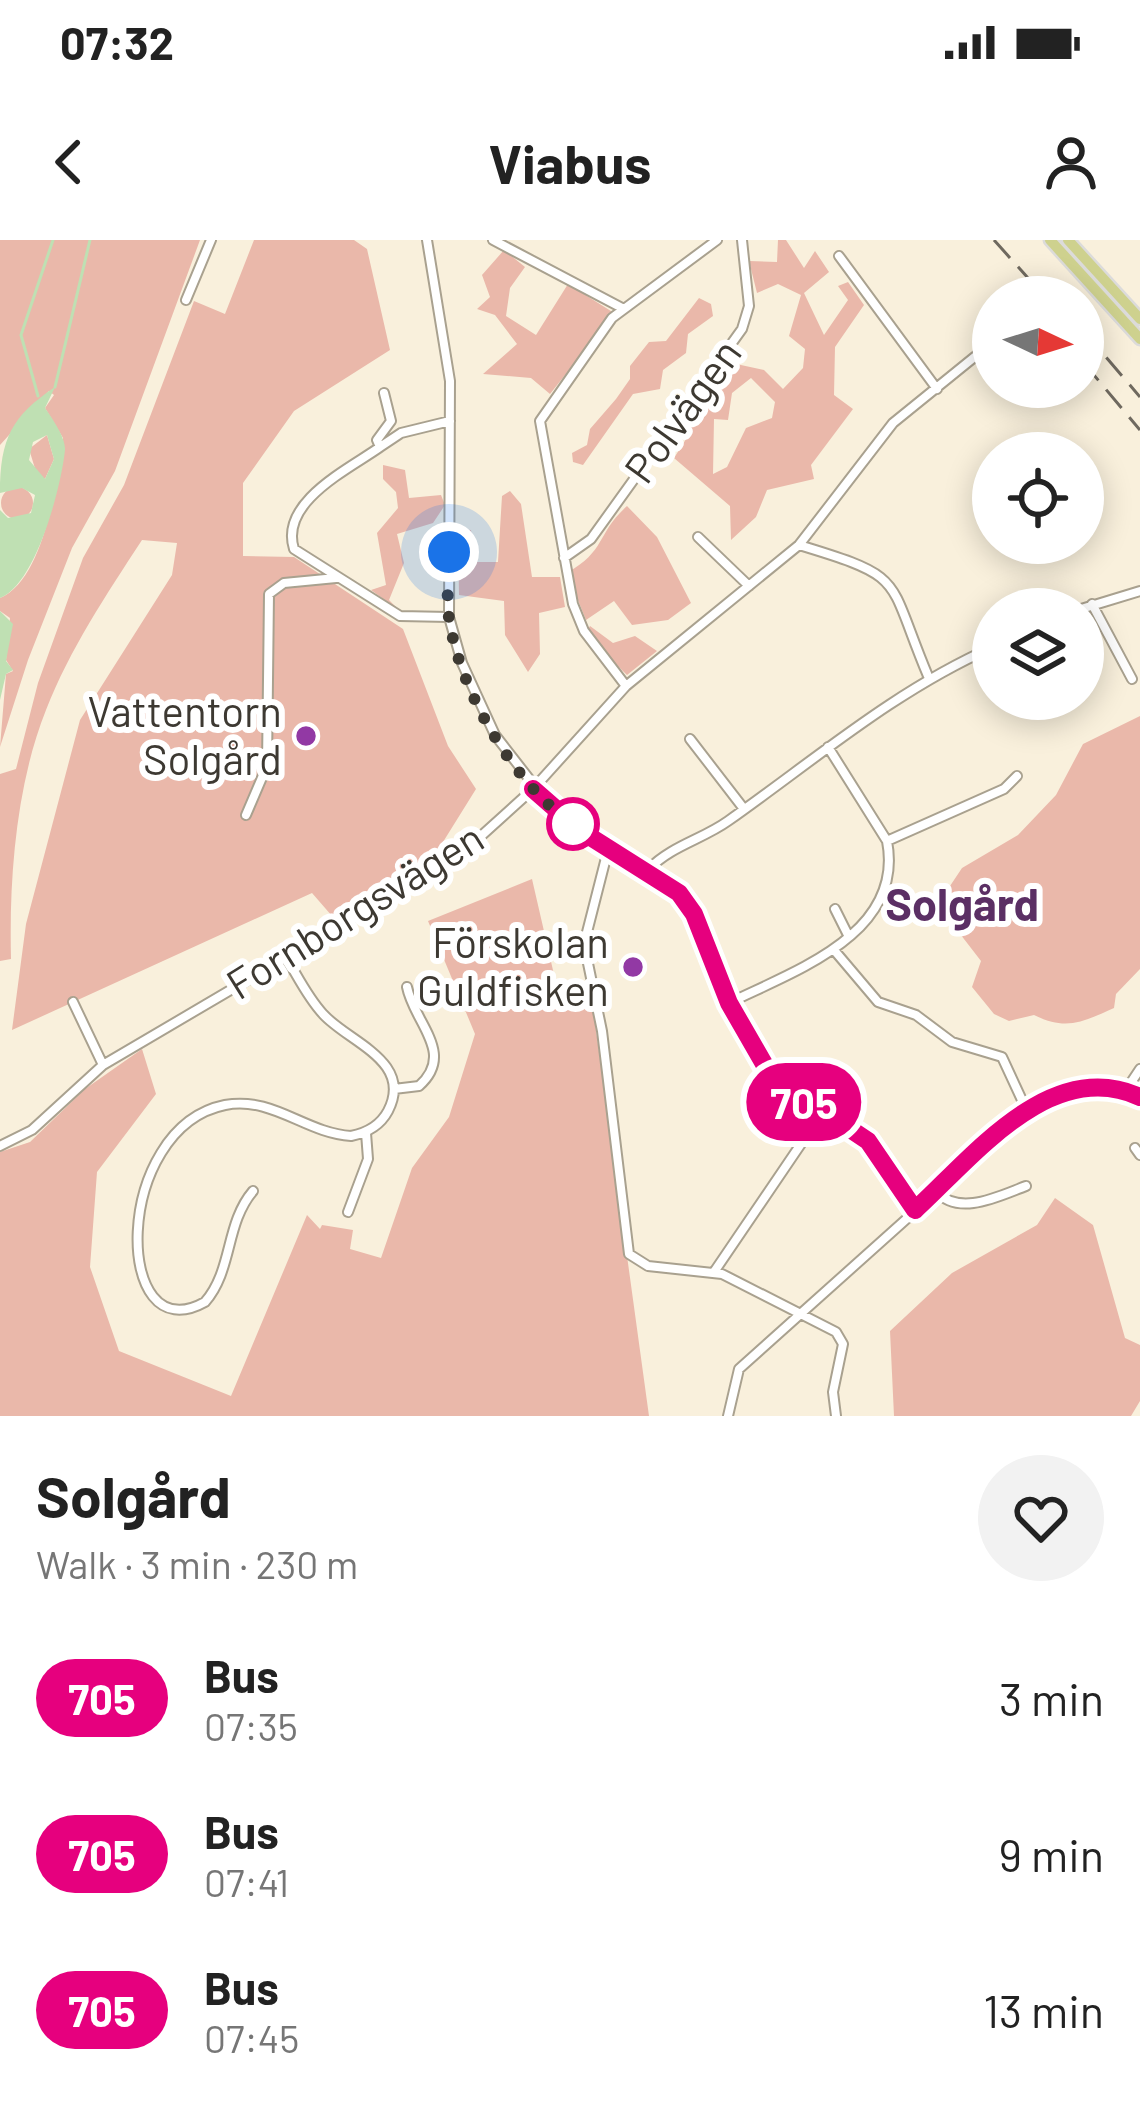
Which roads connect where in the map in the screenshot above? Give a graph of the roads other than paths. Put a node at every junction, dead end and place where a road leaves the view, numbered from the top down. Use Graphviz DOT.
graph roads {
  1 [pos="211,240"];
  2 [pos="427,240"];
  3 [pos="494,240"];
  4 [pos="523,240"];
  5 [pos="717,240"];
  6 [pos="742,240"];
  7 [pos="1050,240"];
  8 [pos="1068,240"];
  9 [pos="512,248"];
  10 [pos="839,256"];
  11 [pos="186,300"];
  12 [pos="624,309"];
  13 [pos="1140,320"];
  14 [pos="1140,339"];
  15 [pos="972,360"];
  16 [pos="937,388"];
  17 [pos="384,393"];
  18 [pos="450,421"];
  19 [pos="380,447"];
  20 [pos="698,537"];
  21 [pos="799,545"];
  22 [pos="564,558"];
  23 [pos="341,579"];
  24 [pos="748,586"];
  25 [pos="1140,591"];
  26 [pos="1104,601"];
  27 [pos="449,616"];
  28 [pos="1104,626"];
  29 [pos="972,656"];
  30 [pos="928,676"];
  31 [pos="1132,679"];
  32 [pos="626,686"];
  33 [pos="691,739"];
  34 [pos="828,747"];
  35 [pos="1017,776"];
  36 [pos="533,789"];
  37 [pos="744,809"];
  38 [pos="246,815"];
  39 [pos="886,841"];
  40 [pos="609,847"];
  41 [pos="649,869"];
  42 [pos="835,909"];
  43 [pos="849,937"];
  44 [pos="834,950"];
  45 [pos="287,959"];
  46 [pos="407,987"];
  47 [pos="73,1002"];
  48 [pos="729,1003"];
  49 [pos="103,1065"];
  50 [pos="1140,1069"];
  51 [pos="394,1089"];
  52 [pos="1126,1090"];
  53 [pos="1140,1097"];
  54 [pos="1027,1111"];
  55 [pos="366,1133"];
  56 [pos="830,1134"];
  57 [pos="0,1145"];
  58 [pos="1025,1186"];
  59 [pos="253,1191"];
  60 [pos="936,1191"];
  61 [pos="915,1210"];
  62 [pos="348,1212"];
  63 [pos="714,1272"];
  64 [pos="801,1312"];
  65 [pos="728,1416"];
  66 [pos="836,1416"];
  1 -- 11 [label="street"];
  2 -- 18 [label="street"];
  3 -- 9 [label="street"];
  4 -- 9 [label="street"];
  5 -- 12 [label="street"];
  6 -- 22 [label="street, Polvägen"];
  7 -- 14 [label="main road"];
  8 -- 13 [label="main road"];
  9 -- 12 [label="street"];
  10 -- 16 [label="street"];
  12 -- 22 [label="street"];
  15 -- 16 [label="street, Fornborgsvägen"];
  16 -- 21 [label="street, Fornborgsvägen"];
  17 -- 19 [label="street"];
  18 -- 19 [label="street"];
  18 -- 27 [label="street"];
  19 -- 23 [label="street"];
  20 -- 24 [label="street"];
  21 -- 24 [label="street, Fornborgsvägen"];
  21 -- 30 [label="street"];
  22 -- 32 [label="street"];
  23 -- 27 [label="street"];
  23 -- 38 [label="street"];
  24 -- 32 [label="street, Fornborgsvägen"];
  25 -- 26 [label="street"];
  27 -- 36 [label="street"];
  28 -- 31 [label="street"];
  29 -- 30 [label="street"];
  30 -- 34 [label="street"];
  32 -- 36 [label="street, Fornborgsvägen"];
  33 -- 37 [label="street"];
  34 -- 37 [label="street"];
  34 -- 39 [label="street"];
  35 -- 39 [label="street"];
  36 -- 40 [label="street"];
  36 -- 45 [label="street, Fornborgsvägen"];
  37 -- 41 [label="street"];
  39 -- 43 [label="street"];
  40 -- 41 [label="street"];
  40 -- 63 [label="street"];
  41 -- 48 [label="street"];
  42 -- 43 [label="street"];
  43 -- 44 [label="street"];
  44 -- 48 [label="street"];
  44 -- 54 [label="street"];
  45 -- 49 [label="street, Fornborgsvägen"];
  45 -- 51 [label="street"];
  46 -- 51 [label="street"];
  47 -- 49 [label="street"];
  48 -- 61 [label="street"];
  49 -- 57 [label="street, Fornborgsvägen"];
  50 -- 52 [label="street"];
  51 -- 55 [label="street"];
  52 -- 53 [label="street"];
  52 -- 54 [label="street"];
  54 -- 60 [label="street"];
  55 -- 59 [label="street"];
  55 -- 62 [label="street"];
  56 -- 63 [label="street"];
  58 -- 60 [label="street"];
  60 -- 61 [label="street"];
  61 -- 64 [label="street"];
  63 -- 64 [label="street"];
  64 -- 65 [label="street"];
  64 -- 66 [label="street"];
}
